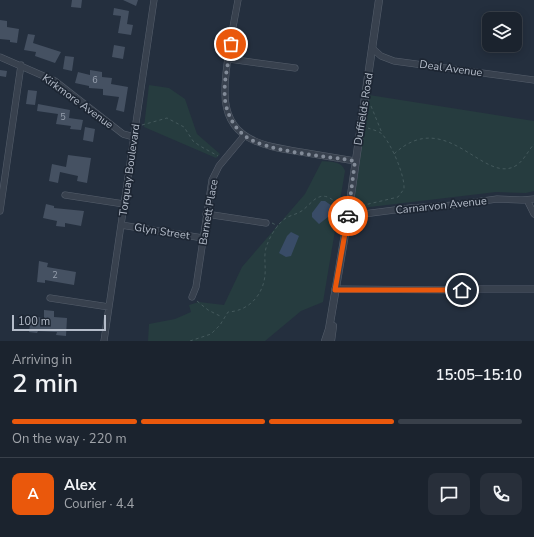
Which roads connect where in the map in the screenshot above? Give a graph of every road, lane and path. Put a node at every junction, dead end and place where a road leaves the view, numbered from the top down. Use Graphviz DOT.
graph roads {
  1 [pos="154,0"];
  2 [pos="238,0"];
  3 [pos="379,0"];
  4 [pos="372,48"];
  5 [pos="0,57"];
  6 [pos="229,59"];
  7 [pos="21,65"];
  8 [pos="295,68"];
  9 [pos="534,80"];
  10 [pos="371,106"];
  11 [pos="360,124"];
  12 [pos="136,127"];
  13 [pos="382,133"];
  14 [pos="244,136"];
  15 [pos="134,137"];
  16 [pos="534,144"];
  17 [pos="394,155"];
  18 [pos="225,159"];
  19 [pos="355,161"];
  20 [pos="65,195"];
  21 [pos="534,199"];
  22 [pos="527,200"];
  23 [pos="124,204"];
  24 [pos="349,207"];
  25 [pos="0,211"];
  26 [pos="206,214"];
  27 [pos="534,214"];
  28 [pos="348,216"];
  29 [pos="266,223"];
  30 [pos="121,225"];
  31 [pos="203,238"];
  32 [pos="534,289"];
  33 [pos="335,290"];
  34 [pos="462,290"];
  35 [pos="470,290"];
  36 [pos="192,297"];
  37 [pos="50,298"];
  38 [pos="109,307"];
  39 [pos="223,317"];
  40 [pos="104,341"];
  41 [pos="190,341"];
  42 [pos="324,341"];
  43 [pos="331,341"];
  1 -- 12 [label="street, Torquay Boulevard"];
  2 -- 6 [label="street"];
  3 -- 4 [label="street, Duffields Road"];
  4 -- 9 [label="street, Deal Avenue"];
  4 -- 11 [label="street, Duffields Road"];
  5 -- 7 [label="street, Kirkmore Avenue"];
  6 -- 8 [label="street"];
  6 -- 14 [label="street"];
  7 -- 15 [label="street, Kirkmore Avenue"];
  7 -- 25 [label="street"];
  10 -- 13 [label="path"];
  11 -- 13 [label="path"];
  11 -- 19 [label="street, Duffields Road"];
  12 -- 15 [label="street, Torquay Boulevard"];
  12 -- 18 [label="path"];
  13 -- 17 [label="path"];
  14 -- 18 [label="street, Barnett Place"];
  14 -- 19 [label="street"];
  15 -- 23 [label="street, Torquay Boulevard"];
  16 -- 17 [label="path"];
  17 -- 24 [label="path"];
  18 -- 26 [label="street, Barnett Place"];
  19 -- 24 [label="street, Duffields Road"];
  20 -- 23 [label="street"];
  21 -- 22 [label="street, Carnarvon Avenue"];
  22 -- 27 [label="street"];
  22 -- 28 [label="street, Carnarvon Avenue"];
  23 -- 30 [label="street, Torquay Boulevard"];
  24 -- 28 [label="street, Duffields Road"];
  24 -- 39 [label="path"];
  26 -- 29 [label="street"];
  26 -- 31 [label="street, Barnett Place"];
  28 -- 33 [label="street, Duffields Road"];
  30 -- 31 [label="street, Glyn Street"];
  30 -- 38 [label="street, Torquay Boulevard"];
  31 -- 36 [label="street, Barnett Place"];
  32 -- 35 [label="street"];
  33 -- 34 [label="street"];
  33 -- 42 [label="street, Duffields Road"];
  33 -- 43 [label="street, Duffields Road"];
  36 -- 39 [label="path"];
  37 -- 38 [label="street"];
  38 -- 40 [label="street, Torquay Boulevard"];
  39 -- 41 [label="path"];
}
